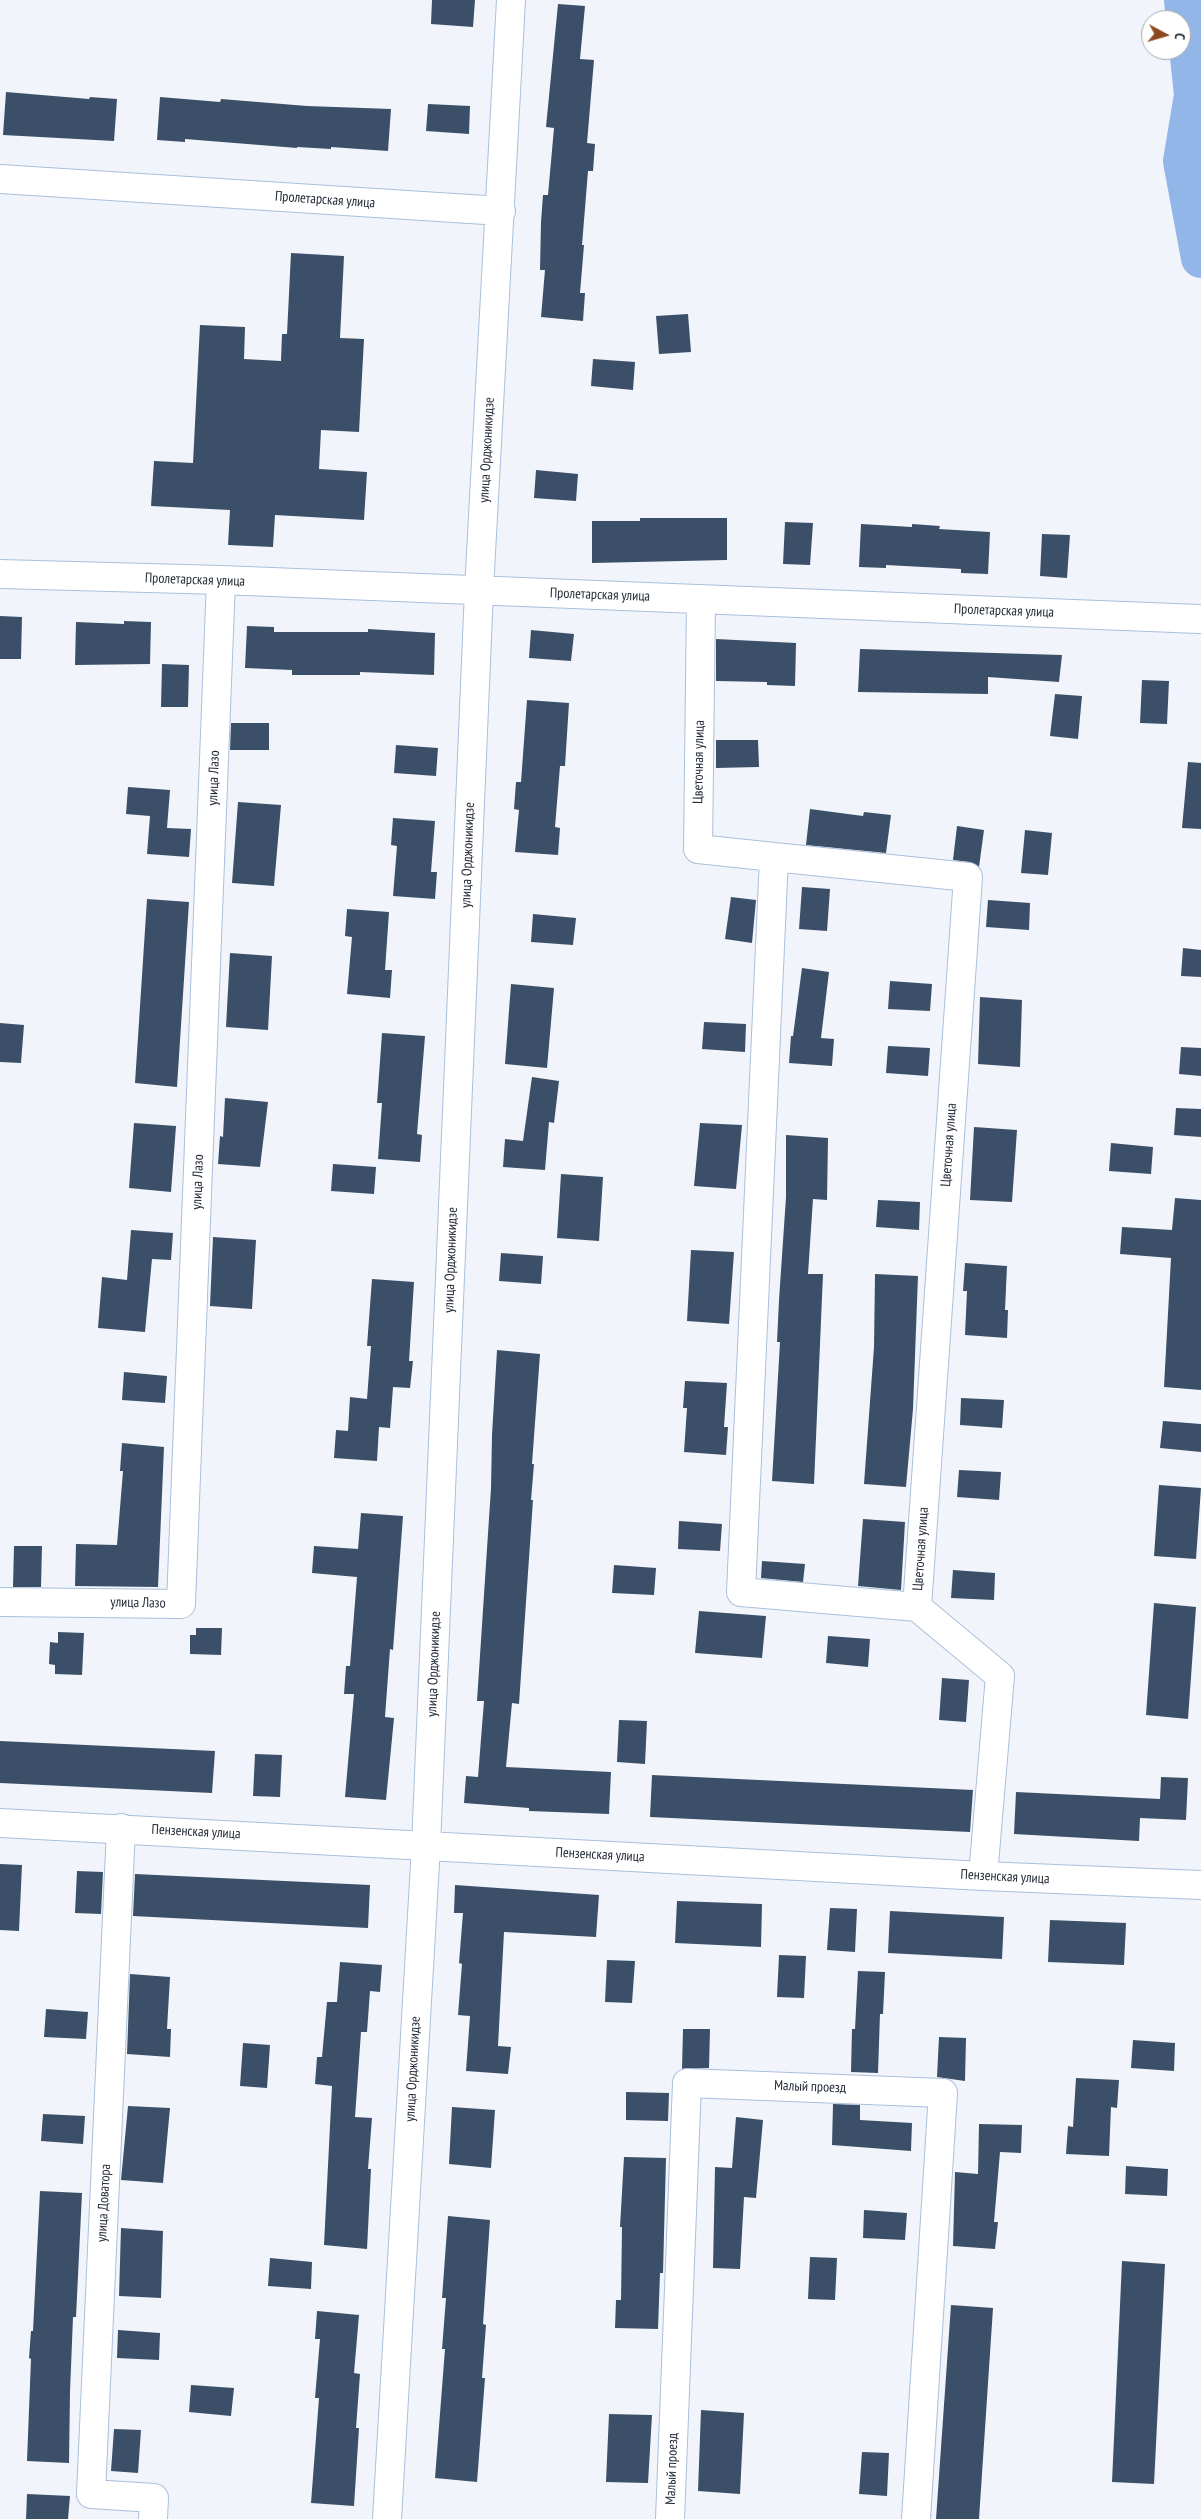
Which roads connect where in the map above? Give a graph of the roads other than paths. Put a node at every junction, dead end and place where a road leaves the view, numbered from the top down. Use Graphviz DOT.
graph roads {
  1 [pos="511,0"];
  2 [pos="0,179"];
  3 [pos="501,212"];
  4 [pos="0,574"];
  5 [pos="221,580"];
  6 [pos="479,590"];
  7 [pos="701,599"];
  8 [pos="1200,619"];
  9 [pos="774,857"];
  10 [pos="0,1602"];
  11 [pos="917,1607"];
  12 [pos="0,1823"];
  13 [pos="121,1828"];
  14 [pos="426,1846"];
  15 [pos="983,1876"];
  16 [pos="1201,1885"];
  17 [pos="153,2519"];
  18 [pos="387,2519"];
  19 [pos="670,2519"];
  20 [pos="916,2519"];
  1 -- 3 [label="street, улица Орджоникидзе"];
  2 -- 3 [label="street, Пролетарская улица"];
  3 -- 6 [label="street, улица Орджоникидзе"];
  4 -- 5 [label="street, Пролетарская улица"];
  5 -- 6 [label="street, Пролетарская улица"];
  5 -- 10 [label="street, улица Лазо"];
  6 -- 7 [label="street, Пролетарская улица"];
  6 -- 14 [label="street, улица Орджоникидзе"];
  7 -- 8 [label="street, Пролетарская улица"];
  7 -- 9 [label="street, Цветочная улица"];
  9 -- 11 [label="street, Цветочная улица"];
  9 -- 11 [label="street, Цветочная улица"];
  11 -- 15 [label="street, Цветочная улица"];
  12 -- 13 [label="street, Пензенская улица"];
  13 -- 14 [label="street, Пензенская улица"];
  13 -- 17 [label="street, улица Доватора"];
  14 -- 15 [label="street, Пензенская улица"];
  14 -- 18 [label="street, улица Орджоникидзе"];
  15 -- 16 [label="street, Пензенская улица"];
  19 -- 20 [label="street, Малый проезд"];
}
